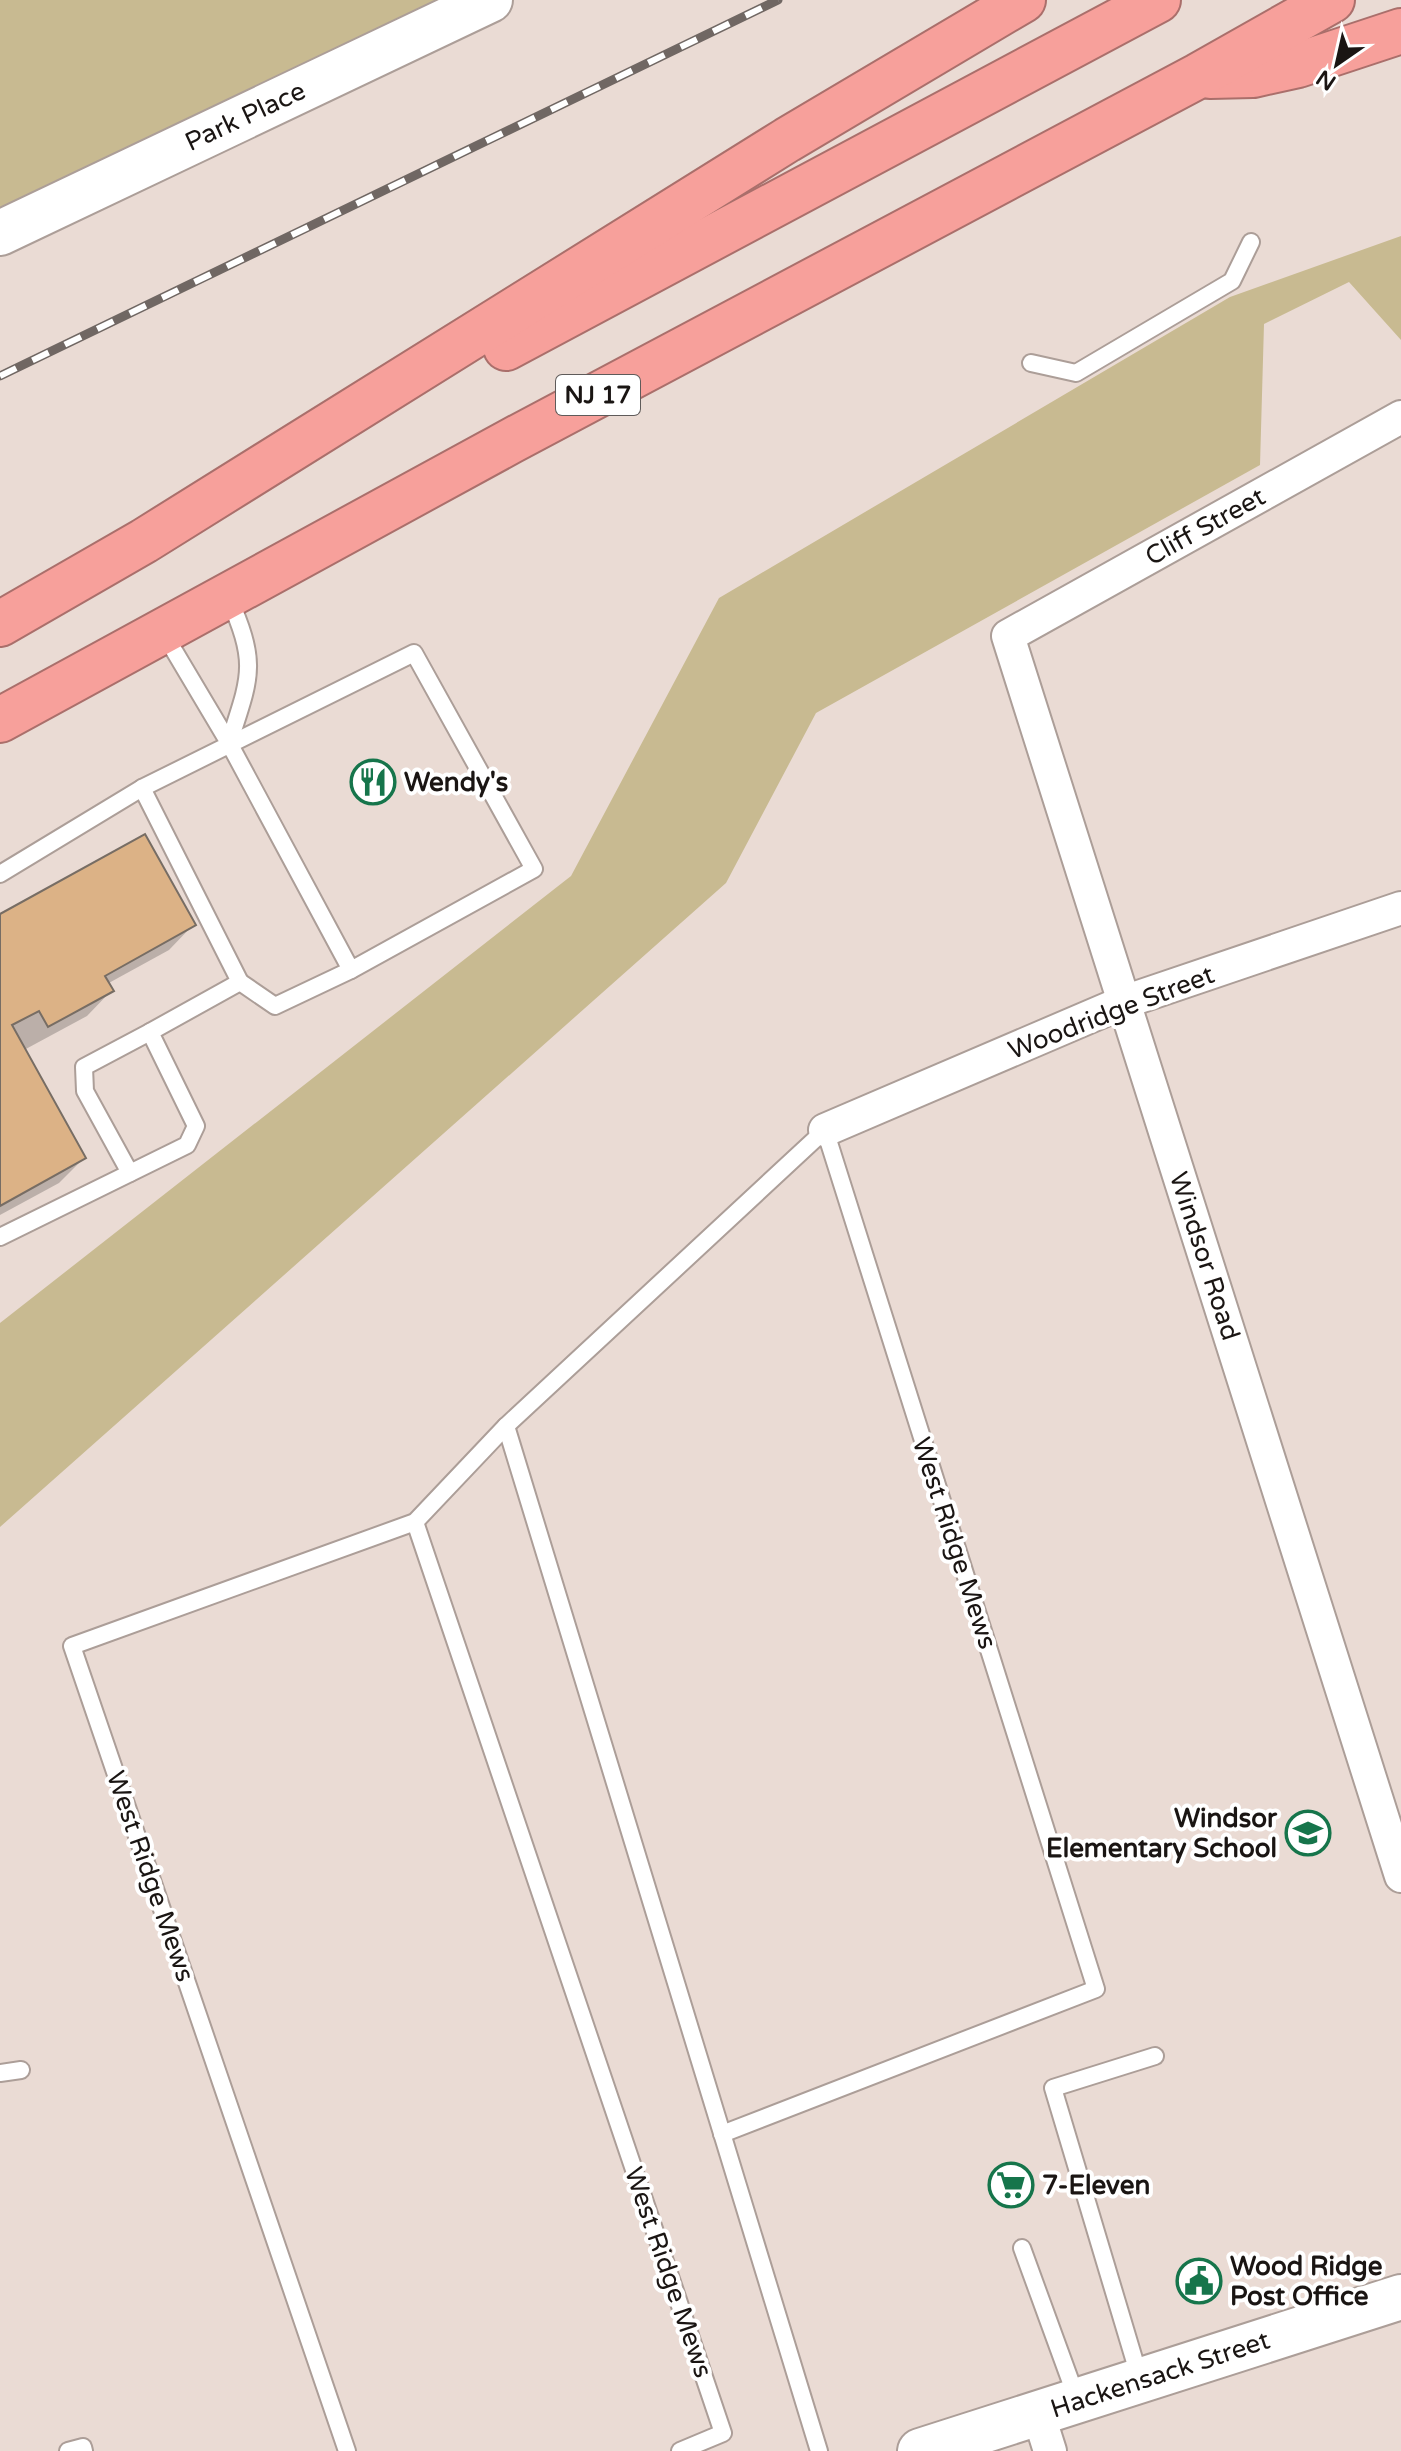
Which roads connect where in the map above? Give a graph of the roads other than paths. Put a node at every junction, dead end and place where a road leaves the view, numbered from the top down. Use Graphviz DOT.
graph roads {
  1 [pos="490,0"];
  2 [pos="1023,0"];
  3 [pos="1158,0"];
  4 [pos="1332,0"];
  5 [pos="1401,31"];
  6 [pos="1198,76"];
  7 [pos="0,233"];
  8 [pos="1251,242"];
  9 [pos="1031,363"];
  10 [pos="1401,417"];
  11 [pos="144,541"];
  12 [pos="228,595"];
  13 [pos="0,624"];
  14 [pos="163,630"];
  15 [pos="1008,636"];
  16 [pos="0,720"];
  17 [pos="229,743"];
  18 [pos="142,788"];
  19 [pos="0,874"];
  20 [pos="1401,908"];
  21 [pos="351,970"];
  22 [pos="240,982"];
  23 [pos="1124,1002"];
  24 [pos="150,1032"];
  25 [pos="825,1130"];
  26 [pos="130,1173"];
  27 [pos="0,1237"];
  28 [pos="506,1426"];
  29 [pos="415,1522"];
  30 [pos="1401,1876"];
  31 [pos="1155,2056"];
  32 [pos="21,2070"];
  33 [pos="0,2073"];
  34 [pos="722,2134"];
  35 [pos="1022,2248"];
  36 [pos="1401,2297"];
  37 [pos="1140,2380"];
  38 [pos="1055,2422"];
  39 [pos="68,2451"];
  40 [pos="84,2451"];
  41 [pos="347,2451"];
  42 [pos="680,2451"];
  43 [pos="819,2451"];
  44 [pos="920,2451"];
  1 -- 7 [label="street, Park Place"];
  2 -- 11 [label="highway"];
  3 -- 11 [label="highway"];
  4 -- 6 [label="highway, NJ 17"];
  5 -- 6 [label="highway"];
  6 -- 12 [label="highway, NJ 17"];
  8 -- 9 [label="lane"];
  10 -- 15 [label="street, Cliff Street"];
  11 -- 13 [label="highway"];
  12 -- 14 [label="highway, NJ 17"];
  12 -- 17 [label="lane"];
  14 -- 16 [label="highway, NJ 17"];
  14 -- 17 [label="lane"];
  15 -- 23 [label="street, Windsor Road"];
  17 -- 18 [label="lane"];
  17 -- 21 [label="lane"];
  17 -- 21 [label="lane"];
  18 -- 19 [label="lane"];
  18 -- 22 [label="lane"];
  20 -- 23 [label="street, Woodridge Street"];
  21 -- 22 [label="lane"];
  22 -- 24 [label="lane"];
  23 -- 25 [label="street, Woodridge Street"];
  23 -- 30 [label="street, Windsor Road"];
  24 -- 26 [label="lane"];
  24 -- 26 [label="lane"];
  25 -- 28 [label="lane, West Ridge Mews"];
  25 -- 34 [label="lane, West Ridge Mews"];
  26 -- 27 [label="lane"];
  28 -- 29 [label="lane, West Ridge Mews"];
  28 -- 34 [label="lane"];
  29 -- 41 [label="lane, West Ridge Mews"];
  29 -- 42 [label="lane, West Ridge Mews"];
  31 -- 37 [label="lane"];
  32 -- 33 [label="lane"];
  34 -- 43 [label="lane"];
  35 -- 38 [label="lane"];
  36 -- 37 [label="street, Hackensack Street"];
  37 -- 38 [label="street, Hackensack Street"];
  38 -- 44 [label="street, Hackensack Street"];
  39 -- 40 [label="lane"];
}
